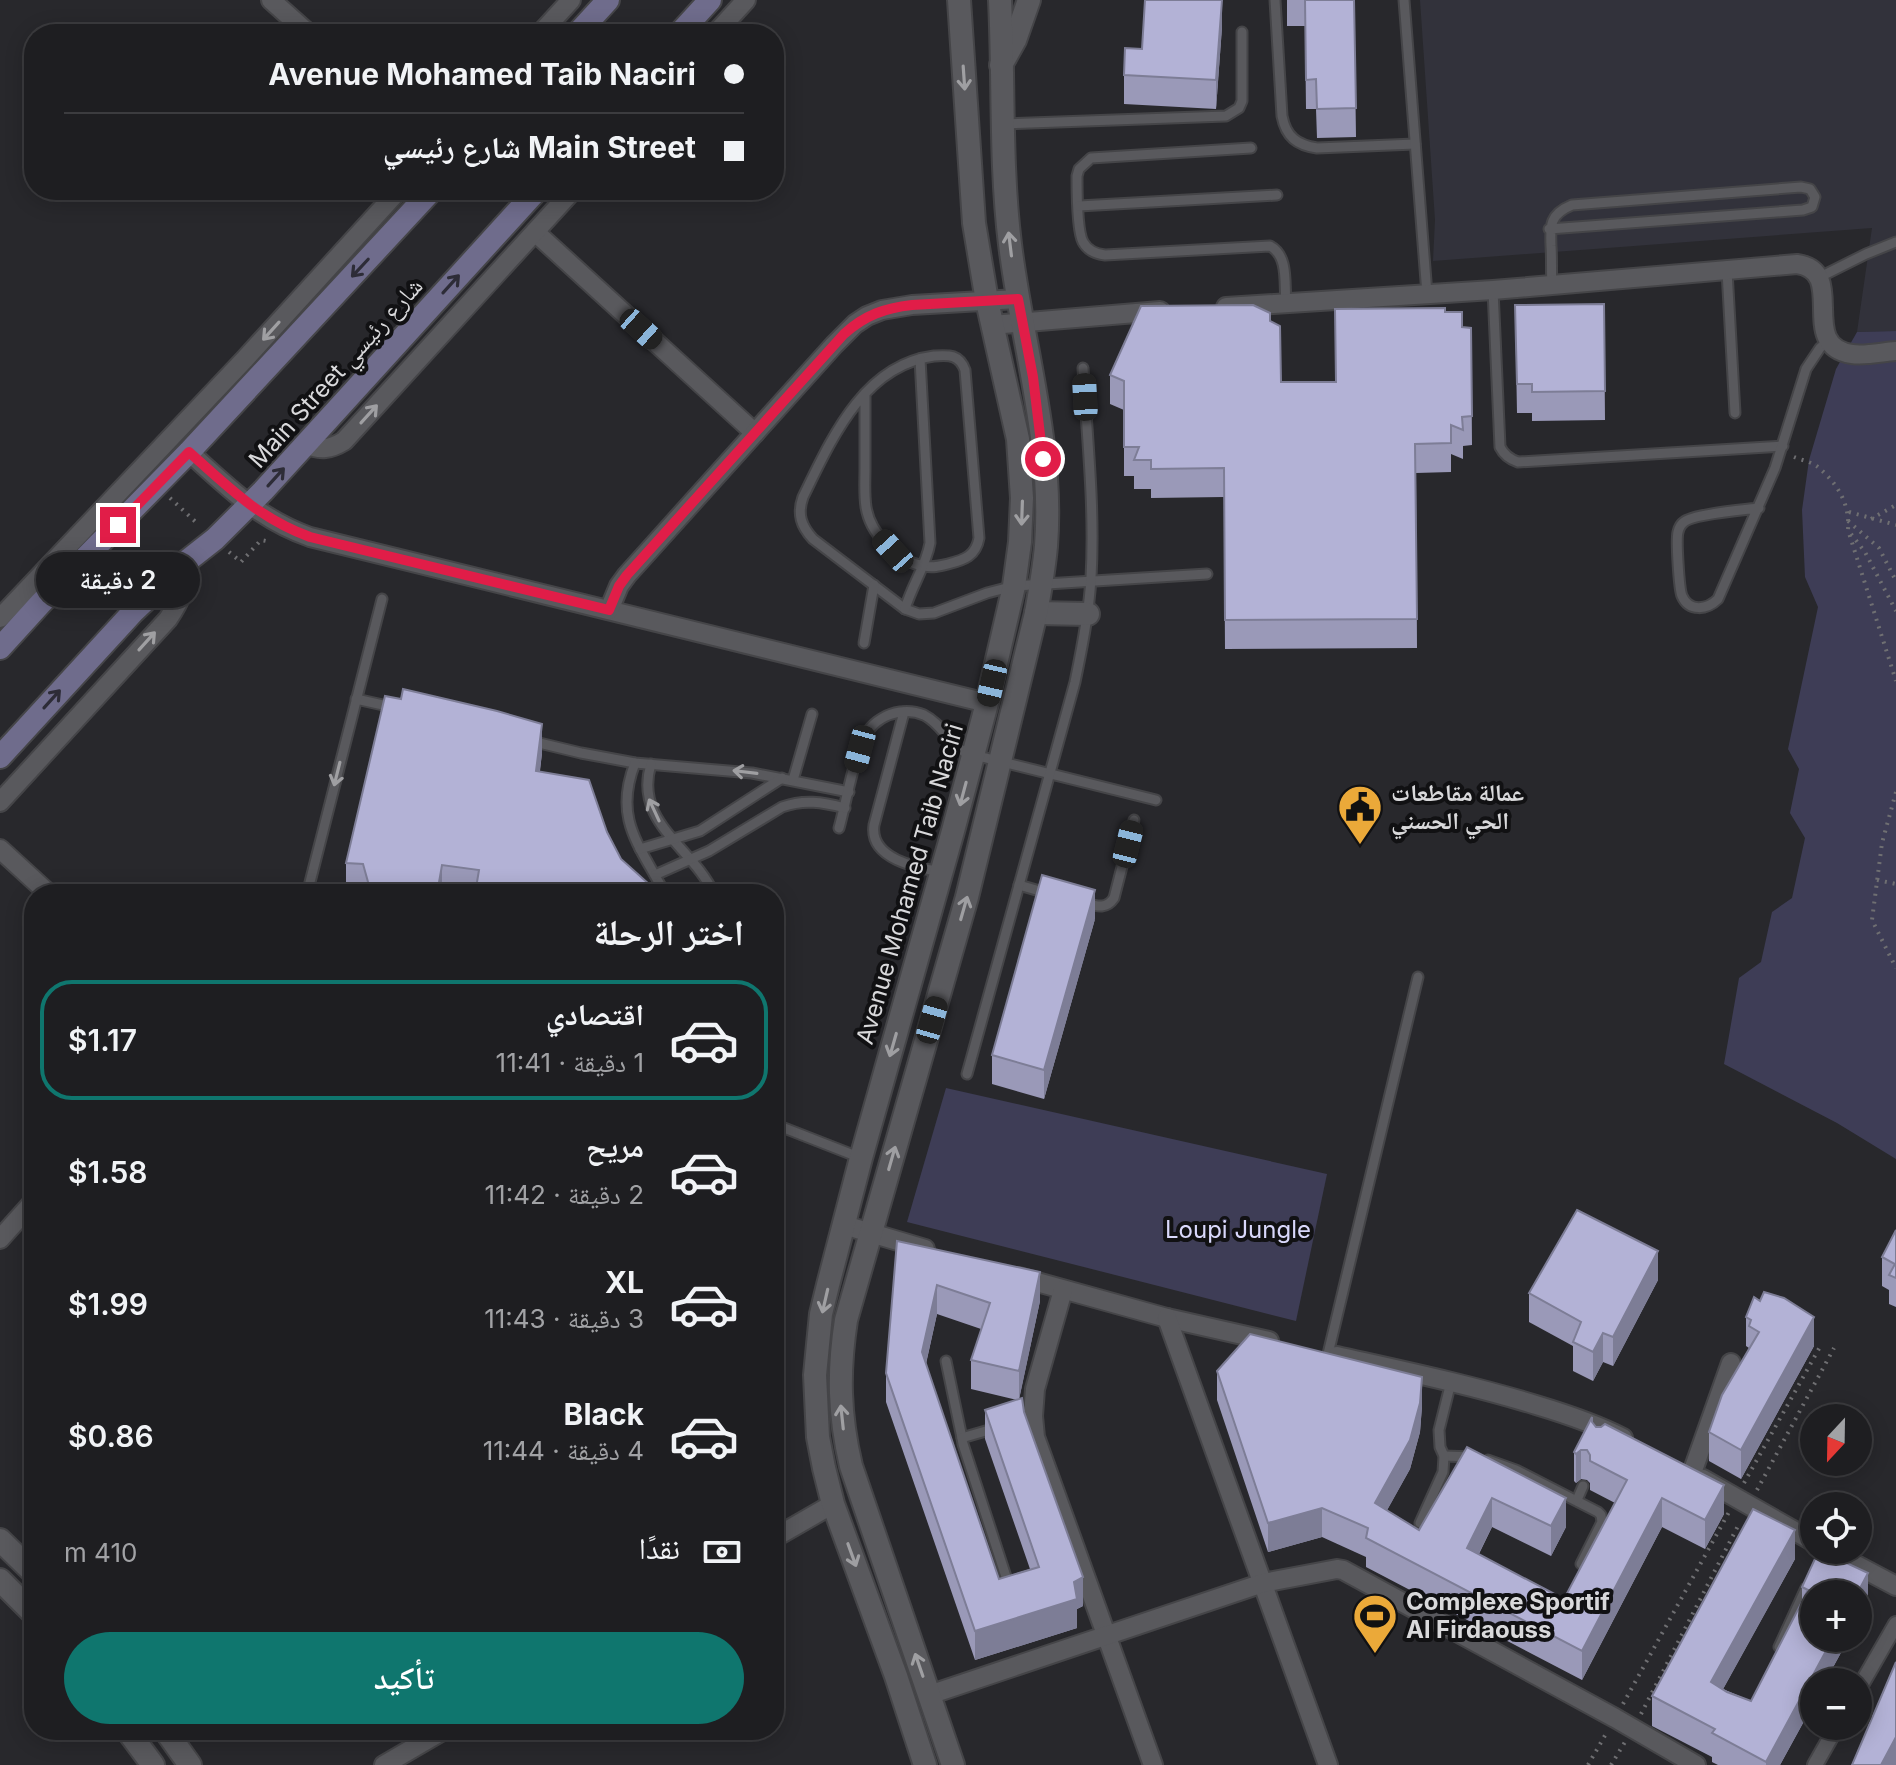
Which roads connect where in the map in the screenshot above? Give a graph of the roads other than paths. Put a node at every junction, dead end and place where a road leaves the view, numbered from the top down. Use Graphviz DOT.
graph roads {
  1 [pos="271,0"];
  2 [pos="571,0"];
  3 [pos="608,0"];
  4 [pos="710,0"];
  5 [pos="746,0"];
  6 [pos="959,0"];
  7 [pos="1000,0"];
  8 [pos="1029,0"];
  9 [pos="1275,0"];
  10 [pos="1404,0"];
  11 [pos="298,24"];
  12 [pos="549,24"];
  13 [pos="586,24"];
  14 [pos="688,24"];
  15 [pos="724,24"];
  16 [pos="1242,32"];
  17 [pos="1001,66"];
  18 [pos="1002,124"];
  19 [pos="1415,144"];
  20 [pos="1251,148"];
  21 [pos="1277,195"];
  22 [pos="390,200"];
  23 [pos="423,200"];
  24 [pos="528,200"];
  25 [pos="564,200"];
  26 [pos="1079,206"];
  27 [pos="1549,229"];
  28 [pos="535,232"];
  29 [pos="1896,242"];
  30 [pos="1727,271"];
  31 [pos="1820,277"];
  32 [pos="1552,285"];
  33 [pos="1493,290"];
  34 [pos="1427,294"];
  35 [pos="987,301"];
  36 [pos="1286,303"];
  37 [pos="1209,308"];
  38 [pos="1020,310"];
  39 [pos="1178,310"];
  40 [pos="992,325"];
  41 [pos="1829,340"];
  42 [pos="1896,351"];
  43 [pos="920,359"];
  44 [pos="1083,368"];
  45 [pos="865,394"];
  46 [pos="1735,413"];
  47 [pos="755,433"];
  48 [pos="306,444"];
  49 [pos="1782,449"];
  50 [pos="189,452"];
  51 [pos="249,506"];
  52 [pos="1759,508"];
  53 [pos="187,561"];
  54 [pos="923,566"];
  55 [pos="1207,574"];
  56 [pos="1091,581"];
  57 [pos="1042,583"];
  58 [pos="874,585"];
  59 [pos="1014,586"];
  60 [pos="382,599"];
  61 [pos="905,609"];
  62 [pos="609,610"];
  63 [pos="1036,613"];
  64 [pos="1088,614"];
  65 [pos="0,618"];
  66 [pos="864,643"];
  67 [pos="0,648"];
  68 [pos="356,699"];
  69 [pos="987,703"];
  70 [pos="401,710"];
  71 [pos="904,712"];
  72 [pos="812,714"];
  73 [pos="521,739"];
  74 [pos="973,755"];
  75 [pos="0,757"];
  76 [pos="999,761"];
  77 [pos="635,763"];
  78 [pos="651,764"];
  79 [pos="1049,773"];
  80 [pos="788,779"];
  81 [pos="849,792"];
  82 [pos="1156,800"];
  83 [pos="0,802"];
  84 [pos="845,808"];
  85 [pos="1134,820"];
  86 [pos="839,828"];
  87 [pos="674,840"];
  88 [pos="0,849"];
  89 [pos="640,849"];
  90 [pos="692,860"];
  91 [pos="942,872"];
  92 [pos="655,875"];
  93 [pos="38,884"];
  94 [pos="310,884"];
  95 [pos="660,884"];
  96 [pos="708,884"];
  97 [pos="1019,885"];
  98 [pos="1064,897"];
  99 [pos="1079,901"];
  100 [pos="1418,977"];
  101 [pos="967,1074"];
  102 [pos="784,1128"];
  103 [pos="861,1158"];
  104 [pos="24,1212"];
  105 [pos="844,1225"];
  106 [pos="871,1233"];
  107 [pos="0,1239"];
  108 [pos="945,1254"];
  109 [pos="1004,1272"];
  110 [pos="1063,1290"];
  111 [pos="1167,1318"];
  112 [pos="1284,1344"];
  113 [pos="1320,1352"];
  114 [pos="946,1361"];
  115 [pos="1731,1363"];
  116 [pos="1451,1382"];
  117 [pos="1009,1424"];
  118 [pos="962,1438"];
  119 [pos="1636,1444"];
  120 [pos="1444,1456"];
  121 [pos="1583,1486"];
  122 [pos="1577,1500"];
  123 [pos="833,1504"];
  124 [pos="1420,1523"];
  125 [pos="784,1532"];
  126 [pos="1800,1534"];
  127 [pos="0,1540"];
  128 [pos="24,1563"];
  129 [pos="1581,1564"];
  130 [pos="1844,1564"];
  131 [pos="1811,1579"];
  132 [pos="0,1580"];
  133 [pos="1263,1583"];
  134 [pos="1896,1586"];
  135 [pos="1012,1595"];
  136 [pos="24,1604"];
  137 [pos="1896,1624"];
  138 [pos="1107,1635"];
  139 [pos="1777,1651"];
  140 [pos="1871,1668"];
  141 [pos="929,1695"];
  142 [pos="134,1740"];
  143 [pos="172,1740"];
  144 [pos="427,1740"];
  145 [pos="1829,1740"];
  146 [pos="153,1765"];
  147 [pos="190,1765"];
  148 [pos="384,1765"];
  149 [pos="925,1765"];
  150 [pos="953,1765"];
  151 [pos="1153,1765"];
  152 [pos="1328,1765"];
  153 [pos="1696,1765"];
  154 [pos="1815,1765"];
  1 -- 11 [label="street"];
  2 -- 12 [label="street"];
  3 -- 13 [label="main road"];
  4 -- 14 [label="main road"];
  5 -- 15 [label="street"];
  6 -- 35 [label="street, Avenue Mohamed Taib Naciri, one-way"];
  7 -- 17 [label="street"];
  8 -- 17 [label="street"];
  9 -- 19 [label="lane"];
  10 -- 19 [label="lane"];
  16 -- 18 [label="lane"];
  17 -- 18 [label="street"];
  38 -- 18 [label="street, one-way"];
  19 -- 34 [label="lane"];
  20 -- 26 [label="lane"];
  21 -- 26 [label="lane"];
  22 -- 65 [label="street, one-way"];
  23 -- 50 [label="main road, one-way"];
  48 -- 24 [label="main road, Main Street شارع رئيسي, one-way"];
  25 -- 28 [label="street"];
  26 -- 36 [label="lane"];
  27 -- 27 [label="lane"];
  27 -- 32 [label="lane"];
  28 -- 47 [label="street"];
  48 -- 28 [label="street, one-way"];
  29 -- 31 [label="lane"];
  30 -- 31 [label="street"];
  30 -- 32 [label="street"];
  30 -- 46 [label="lane"];
  31 -- 41 [label="street"];
  32 -- 33 [label="street"];
  33 -- 34 [label="street"];
  33 -- 49 [label="lane"];
  34 -- 36 [label="street"];
  35 -- 38 [label="street"];
  35 -- 40 [label="street, Avenue Mohamed Taib Naciri"];
  35 -- 47 [label="street"];
  36 -- 37 [label="street"];
  38 -- 39 [label="street"];
  38 -- 40 [label="street"];
  38 -- 57 [label="street"];
  40 -- 59 [label="street, Avenue Mohamed Taib Naciri, one-way"];
  41 -- 42 [label="street"];
  41 -- 49 [label="lane"];
  43 -- 45 [label="lane"];
  43 -- 54 [label="lane"];
  43 -- 54 [label="lane"];
  44 -- 56 [label="lane"];
  45 -- 54 [label="lane"];
  45 -- 58 [label="lane"];
  47 -- 62 [label="street"];
  51 -- 48 [label="main road, Main Street شارع رئيسي, one-way"];
  49 -- 52 [label="lane"];
  50 -- 51 [label="street"];
  50 -- 67 [label="main road"];
  51 -- 53 [label="main road, Main Street شارع رئيسي"];
  51 -- 62 [label="street"];
  52 -- 52 [label="lane"];
  75 -- 53 [label="main road, Main Street شارع رئيسي, one-way"];
  83 -- 53 [label="street, one-way"];
  54 -- 61 [label="lane"];
  55 -- 56 [label="lane"];
  56 -- 57 [label="lane"];
  56 -- 64 [label="lane"];
  57 -- 59 [label="lane"];
  57 -- 63 [label="street"];
  58 -- 61 [label="lane"];
  58 -- 66 [label="lane"];
  59 -- 61 [label="lane"];
  59 -- 69 [label="street, Avenue Mohamed Taib Naciri"];
  60 -- 68 [label="lane"];
  62 -- 69 [label="street"];
  63 -- 64 [label="street"];
  63 -- 76 [label="street"];
  64 -- 79 [label="lane"];
  68 -- 70 [label="lane"];
  68 -- 94 [label="lane, one-way"];
  69 -- 74 [label="street, Avenue Mohamed Taib Naciri"];
  71 -- 74 [label="lane"];
  71 -- 81 [label="lane"];
  71 -- 91 [label="lane"];
  72 -- 80 [label="lane"];
  73 -- 77 [label="lane"];
  74 -- 76 [label="lane"];
  74 -- 91 [label="street, Avenue Mohamed Taib Naciri, one-way"];
  76 -- 79 [label="lane"];
  106 -- 76 [label="street, one-way"];
  77 -- 78 [label="lane"];
  77 -- 89 [label="lane"];
  80 -- 78 [label="lane, one-way"];
  87 -- 78 [label="lane, one-way"];
  79 -- 82 [label="lane"];
  79 -- 97 [label="lane"];
  80 -- 81 [label="lane"];
  80 -- 87 [label="lane"];
  81 -- 84 [label="lane"];
  84 -- 86 [label="lane"];
  84 -- 90 [label="lane"];
  85 -- 99 [label="lane"];
  87 -- 89 [label="lane"];
  87 -- 90 [label="lane"];
  88 -- 93 [label="street"];
  89 -- 92 [label="lane"];
  90 -- 92 [label="lane"];
  90 -- 96 [label="lane"];
  91 -- 103 [label="street, Avenue Mohamed Taib Naciri, one-way"];
  92 -- 95 [label="lane"];
  97 -- 98 [label="lane"];
  97 -- 101 [label="lane"];
  100 -- 113 [label="lane"];
  102 -- 103 [label="lane"];
  103 -- 105 [label="street, Avenue Mohamed Taib Naciri"];
  104 -- 107 [label="street"];
  105 -- 106 [label="street"];
  105 -- 123 [label="street, Avenue Mohamed Taib Naciri, one-way"];
  106 -- 108 [label="street"];
  141 -- 106 [label="street, one-way"];
  109 -- 110 [label="street"];
  110 -- 111 [label="street"];
  110 -- 138 [label="street"];
  111 -- 112 [label="street"];
  111 -- 133 [label="street"];
  113 -- 116 [label="street"];
  114 -- 118 [label="lane"];
  115 -- 126 [label="street"];
  116 -- 119 [label="street"];
  116 -- 120 [label="lane"];
  117 -- 118 [label="lane"];
  118 -- 135 [label="lane"];
  120 -- 122 [label="lane"];
  120 -- 124 [label="lane"];
  121 -- 122 [label="lane"];
  122 -- 129 [label="lane"];
  123 -- 125 [label="street"];
  123 -- 149 [label="street, Avenue Mohamed Taib Naciri, one-way"];
  127 -- 128 [label="street"];
  130 -- 134 [label="street"];
  131 -- 139 [label="lane"];
  132 -- 136 [label="street"];
  133 -- 138 [label="street"];
  133 -- 152 [label="street"];
  133 -- 153 [label="street"];
  137 -- 140 [label="street"];
  138 -- 141 [label="street"];
  138 -- 151 [label="street"];
  141 -- 150 [label="street"];
  142 -- 146 [label="street"];
  143 -- 147 [label="street"];
  144 -- 148 [label="street"];
  145 -- 154 [label="street"];
}
